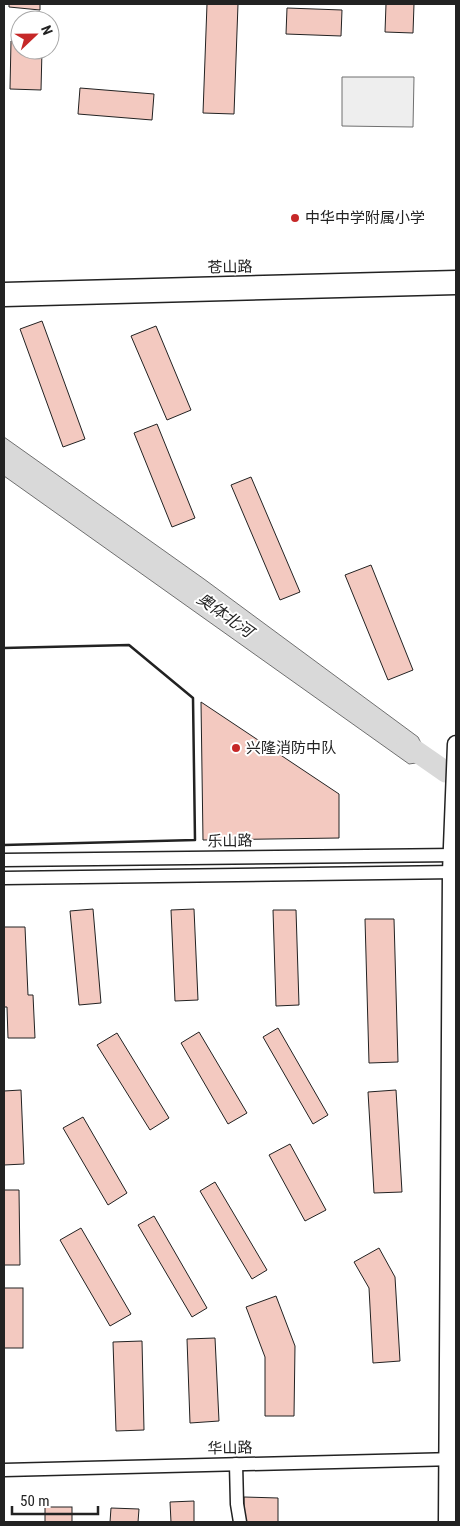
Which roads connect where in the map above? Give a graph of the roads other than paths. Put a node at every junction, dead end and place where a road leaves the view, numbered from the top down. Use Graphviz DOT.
graph roads {
  1 [pos="456,277"];
  2 [pos="456,288"];
  3 [pos="4,289"];
  4 [pos="4,300"];
  5 [pos="456,744"];
  6 [pos="454,855"];
  7 [pos="4,860"];
  8 [pos="453,872"];
  9 [pos="4,878"];
  10 [pos="452,1459"];
  11 [pos="236,1464"];
  12 [pos="4,1470"];
  13 [pos="240,1522"];
  14 [pos="447,1522"];
  1 -- 3 [label="street, 苍山路"];
  2 -- 4 [label="street, 苍山路"];
  5 -- 6 [label="main road"];
  6 -- 7 [label="street, 乐山路"];
  6 -- 8 [label="main road"];
  8 -- 9 [label="street"];
  8 -- 10 [label="main road"];
  10 -- 11 [label="street, 华山路"];
  10 -- 14 [label="main road"];
  11 -- 12 [label="street, 华山路"];
  11 -- 13 [label="street"];
}
